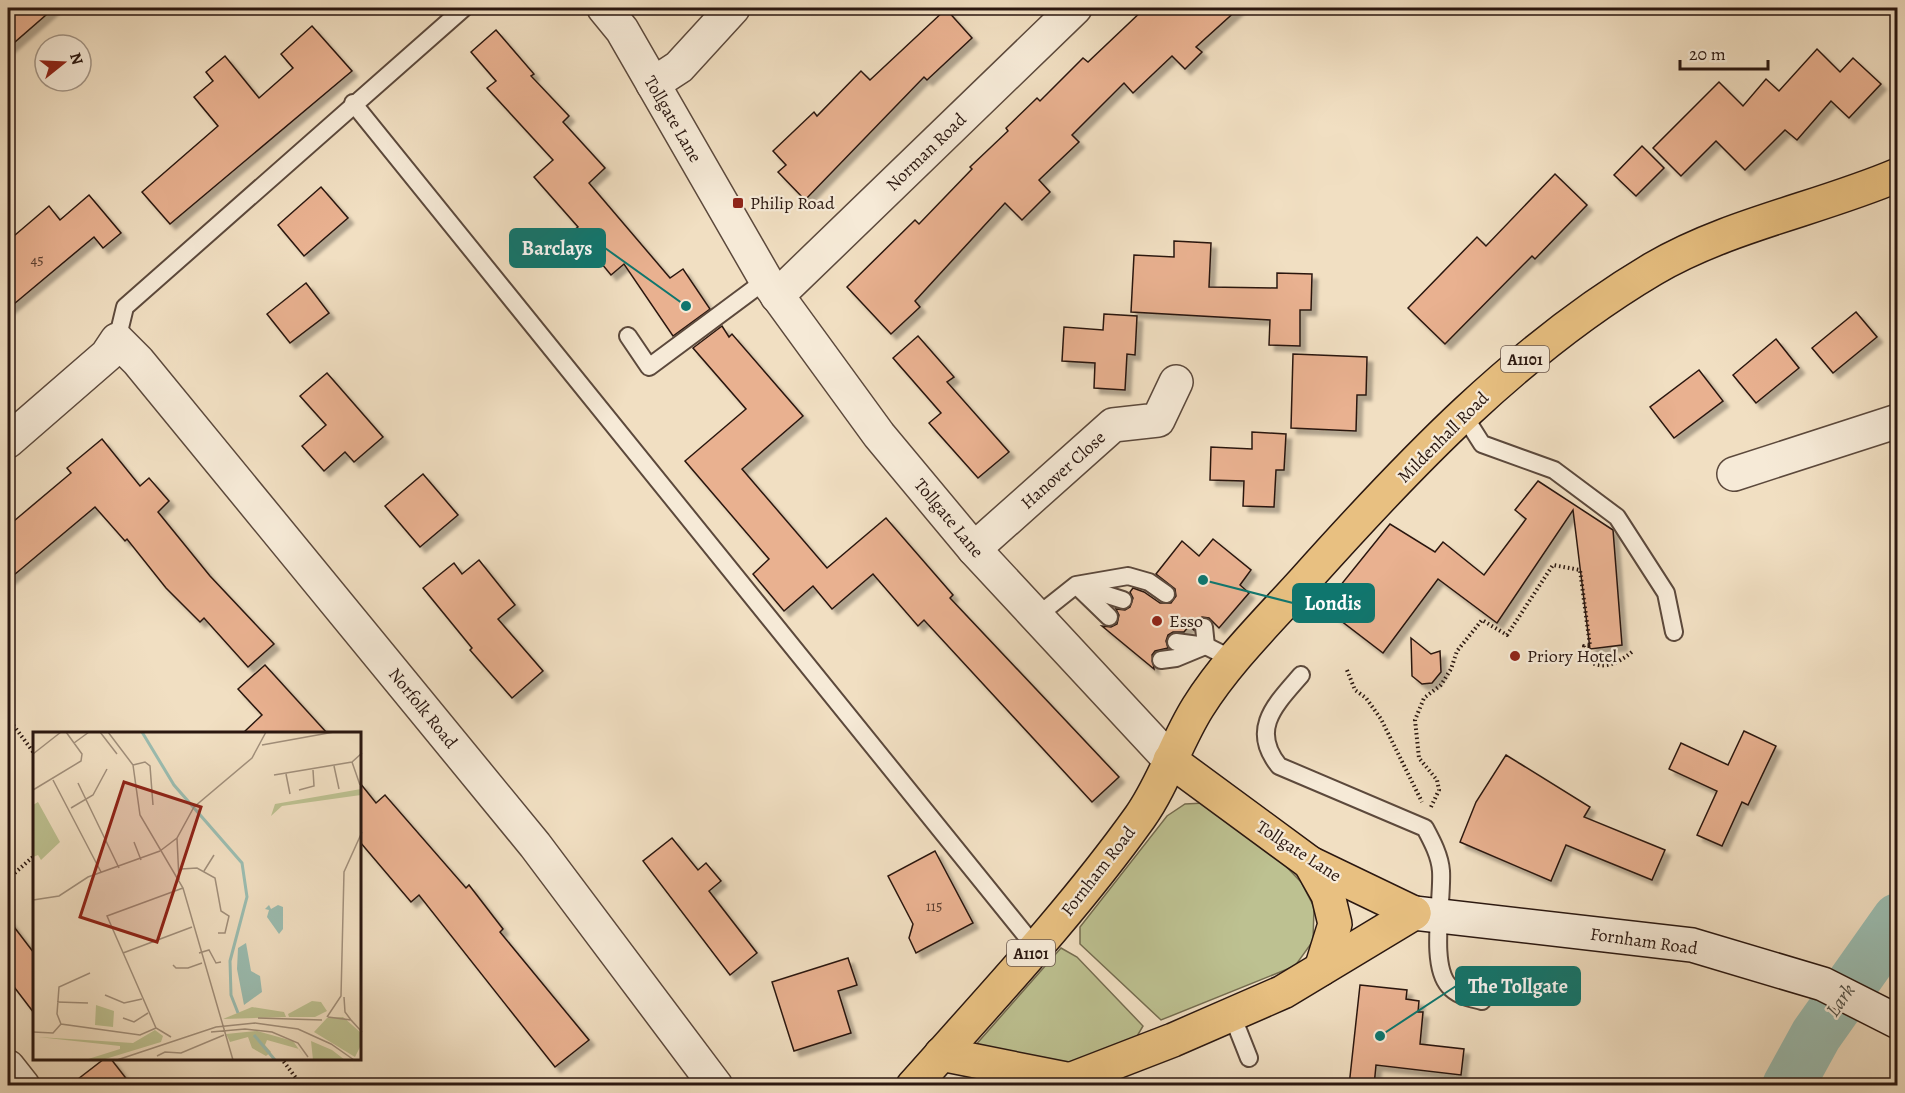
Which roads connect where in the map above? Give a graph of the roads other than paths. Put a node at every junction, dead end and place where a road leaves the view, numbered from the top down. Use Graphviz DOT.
graph roads {
  1 [pos="464,8"];
  2 [pos="604,8"];
  3 [pos="733,8"];
  4 [pos="1076,8"];
  5 [pos="653,84"];
  6 [pos="353,103"];
  7 [pos="1898,175"];
  8 [pos="772,288"];
  9 [pos="628,336"];
  10 [pos="117,340"];
  11 [pos="1176,382"];
  12 [pos="1463,414"];
  13 [pos="1898,421"];
  14 [pos="8,441"];
  15 [pos="1734,474"];
  16 [pos="974,549"];
  17 [pos="1076,585"];
  18 [pos="1166,594"];
  19 [pos="1123,600"];
  20 [pos="1037,616"];
  21 [pos="1109,617"];
  22 [pos="1204,627"];
  23 [pos="1674,632"];
  24 [pos="1176,642"];
  25 [pos="1220,653"];
  26 [pos="1161,660"];
  27 [pos="1301,675"];
  28 [pos="1170,760"];
  29 [pos="1310,862"];
  30 [pos="1427,914"];
  31 [pos="1036,948"];
  32 [pos="1321,969"];
  33 [pos="1482,1001"];
  34 [pos="1232,1015"];
  35 [pos="1887,1016"];
  36 [pos="941,1054"];
  37 [pos="1250,1058"];
  38 [pos="8,1066"];
  39 [pos="1060,1082"];
  40 [pos="23,1086"];
  41 [pos="716,1086"];
  42 [pos="914,1086"];
  1 -- 6 [label="lane"];
  2 -- 5 [label="street, Tollgate Lane"];
  3 -- 5 [label="street"];
  4 -- 8 [label="street, Norman Road"];
  5 -- 8 [label="street, Tollgate Lane"];
  6 -- 10 [label="lane"];
  6 -- 31 [label="lane"];
  7 -- 12 [label="main road, Mildenhall Road / A1101"];
  8 -- 9 [label="lane"];
  8 -- 16 [label="street, Tollgate Lane"];
  10 -- 14 [label="street"];
  10 -- 41 [label="street, Norfolk Road"];
  11 -- 16 [label="street, Hanover Close"];
  12 -- 23 [label="lane"];
  12 -- 25 [label="main road, Mildenhall Road / A1101"];
  13 -- 15 [label="street"];
  16 -- 20 [label="street, Tollgate Lane"];
  17 -- 18 [label="lane"];
  17 -- 19 [label="lane"];
  17 -- 20 [label="lane"];
  17 -- 21 [label="lane"];
  20 -- 28 [label="street, Tollgate Lane"];
  22 -- 25 [label="lane"];
  24 -- 25 [label="lane"];
  25 -- 26 [label="lane"];
  25 -- 28 [label="main road, Mildenhall Road / A1101"];
  27 -- 30 [label="lane"];
  28 -- 29 [label="main road, Tollgate Lane"];
  28 -- 31 [label="main road, Fornham Road / A1101"];
  29 -- 30 [label="main road, Tollgate Lane"];
  29 -- 32 [label="main road"];
  30 -- 32 [label="main road"];
  30 -- 33 [label="lane"];
  30 -- 35 [label="street, Fornham Road"];
  31 -- 36 [label="main road, Fornham Road / A1101"];
  32 -- 34 [label="main road"];
  34 -- 37 [label="lane"];
  34 -- 39 [label="main road"];
  36 -- 39 [label="main road"];
  36 -- 42 [label="main road, Fornham Road / A1101"];
  38 -- 40 [label="street"];
}
